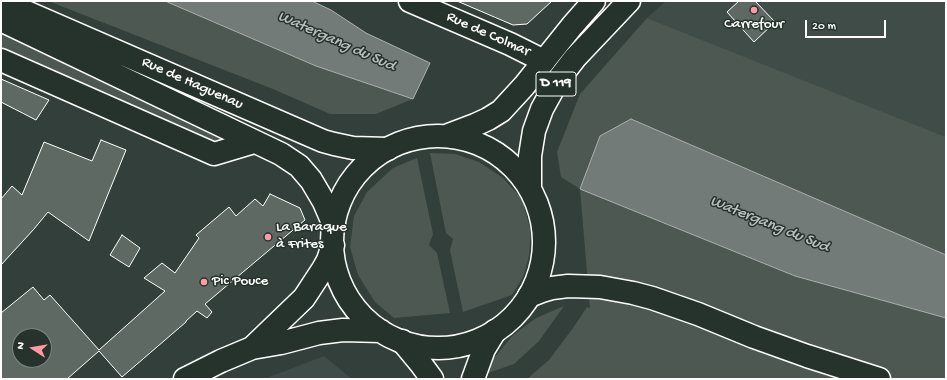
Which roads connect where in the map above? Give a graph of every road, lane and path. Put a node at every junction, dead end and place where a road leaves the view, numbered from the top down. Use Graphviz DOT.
graph roads {
  1 [pos="1,1"];
  2 [pos="410,1"];
  3 [pos="594,1"];
  4 [pos="629,1"];
  5 [pos="1,20"];
  6 [pos="1,60"];
  7 [pos="544,61"];
  8 [pos="445,136"];
  9 [pos="254,142"];
  10 [pos="388,149"];
  11 [pos="530,189"];
  12 [pos="334,235"];
  13 [pos="529,296"];
  14 [pos="381,331"];
  15 [pos="495,331"];
  16 [pos="402,341"];
  17 [pos="252,348"];
  18 [pos="185,379"];
  19 [pos="432,379"];
  20 [pos="473,379"];
  21 [pos="880,379"];
  1 -- 10 [label="main road, Rue de Haguenau"];
  2 -- 7 [label="main road, Rue de Colmar"];
  3 -- 7 [label="main road, D 119"];
  4 -- 11 [label="main road, D 119"];
  5 -- 9 [label="main road, Rue de Haguenau"];
  6 -- 9 [label="main road"];
  7 -- 8 [label="main road, D 119"];
  8 -- 10 [label="main road"];
  8 -- 11 [label="main road"];
  9 -- 12 [label="main road, Rue de Haguenau"];
  10 -- 12 [label="main road"];
  11 -- 13 [label="main road"];
  12 -- 14 [label="main road"];
  12 -- 17 [label="main road"];
  13 -- 15 [label="main road"];
  13 -- 21 [label="main road"];
  14 -- 16 [label="main road"];
  14 -- 17 [label="main road"];
  15 -- 16 [label="main road"];
  15 -- 20 [label="main road"];
  16 -- 19 [label="main road"];
  17 -- 18 [label="main road"];
}
